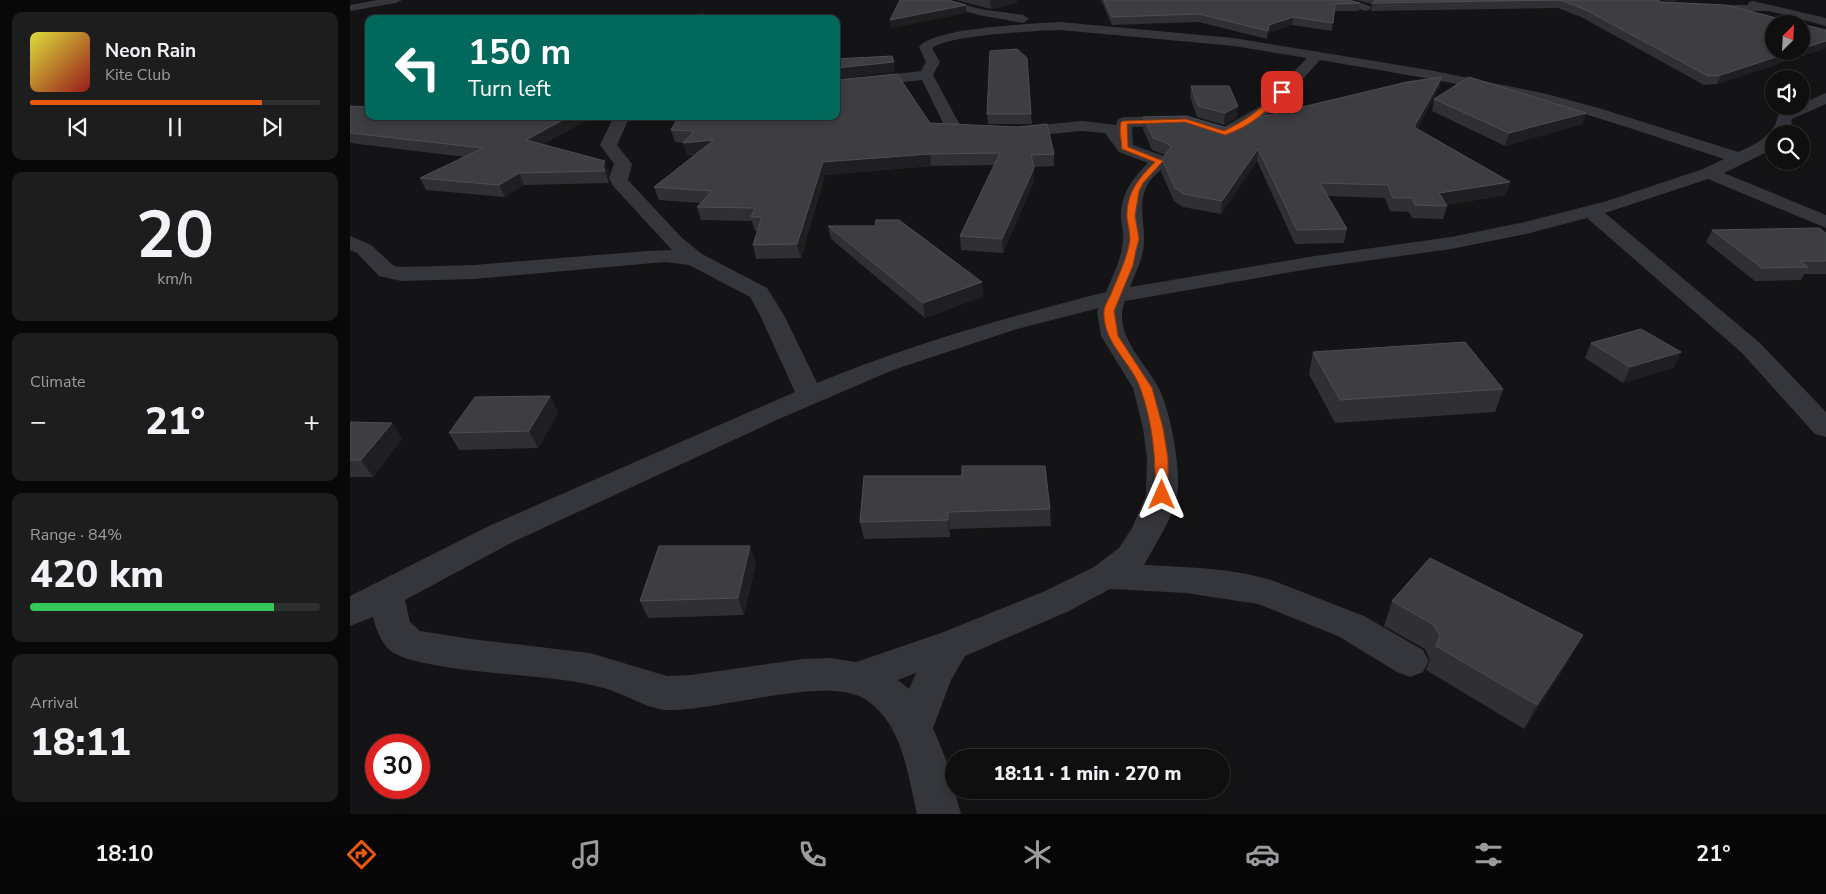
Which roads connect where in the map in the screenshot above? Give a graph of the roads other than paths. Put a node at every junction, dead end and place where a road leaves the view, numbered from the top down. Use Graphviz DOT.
graph roads {
  1 [pos="396,0"];
  2 [pos="937,0"];
  3 [pos="1338,0"];
  4 [pos="1732,0"];
  5 [pos="1688,7"];
  6 [pos="350,8"];
  7 [pos="1366,8"];
  8 [pos="1770,8"];
  9 [pos="350,13"];
  10 [pos="365,18"];
  11 [pos="1824,21"];
  12 [pos="1083,28"];
  13 [pos="1316,56"];
  14 [pos="926,75"];
  15 [pos="840,85"];
  16 [pos="1826,98"];
  17 [pos="620,120"];
  18 [pos="1783,125"];
  19 [pos="1765,145"];
  20 [pos="1125,148"];
  21 [pos="1739,158"];
  22 [pos="1709,172"];
  23 [pos="1591,211"];
  24 [pos="1826,222"];
  25 [pos="350,242"];
  26 [pos="694,259"];
  27 [pos="1116,296"];
  28 [pos="810,395"];
  29 [pos="1825,428"];
  30 [pos="1106,576"];
  31 [pos="386,593"];
  32 [pos="350,612"];
  33 [pos="952,645"];
  34 [pos="1410,661"];
  35 [pos="856,678"];
  36 [pos="914,726"];
  37 [pos="940,814"];
  1 -- 6 [label="street"];
  2 -- 12 [label="street"];
  3 -- 7 [label="street"];
  4 -- 8 [label="street"];
  5 -- 8 [label="street"];
  8 -- 11 [label="street"];
  9 -- 10 [label="street"];
  12 -- 13 [label="street"];
  12 -- 14 [label="street"];
  13 -- 20 [label="street"];
  13 -- 21 [label="street"];
  14 -- 15 [label="street"];
  14 -- 20 [label="street"];
  16 -- 18 [label="street"];
  17 -- 26 [label="street"];
  19 -- 21 [label="street"];
  20 -- 27 [label="street"];
  21 -- 22 [label="street"];
  22 -- 23 [label="street"];
  22 -- 24 [label="street"];
  23 -- 27 [label="street"];
  23 -- 29 [label="street"];
  25 -- 26 [label="street"];
  26 -- 28 [label="street"];
  27 -- 28 [label="street"];
  27 -- 30 [label="street"];
  28 -- 31 [label="street"];
  30 -- 33 [label="street"];
  30 -- 34 [label="street"];
  31 -- 32 [label="street"];
  31 -- 35 [label="street"];
  33 -- 35 [label="street"];
  33 -- 36 [label="street"];
  35 -- 36 [label="street"];
  36 -- 37 [label="street"];
}
